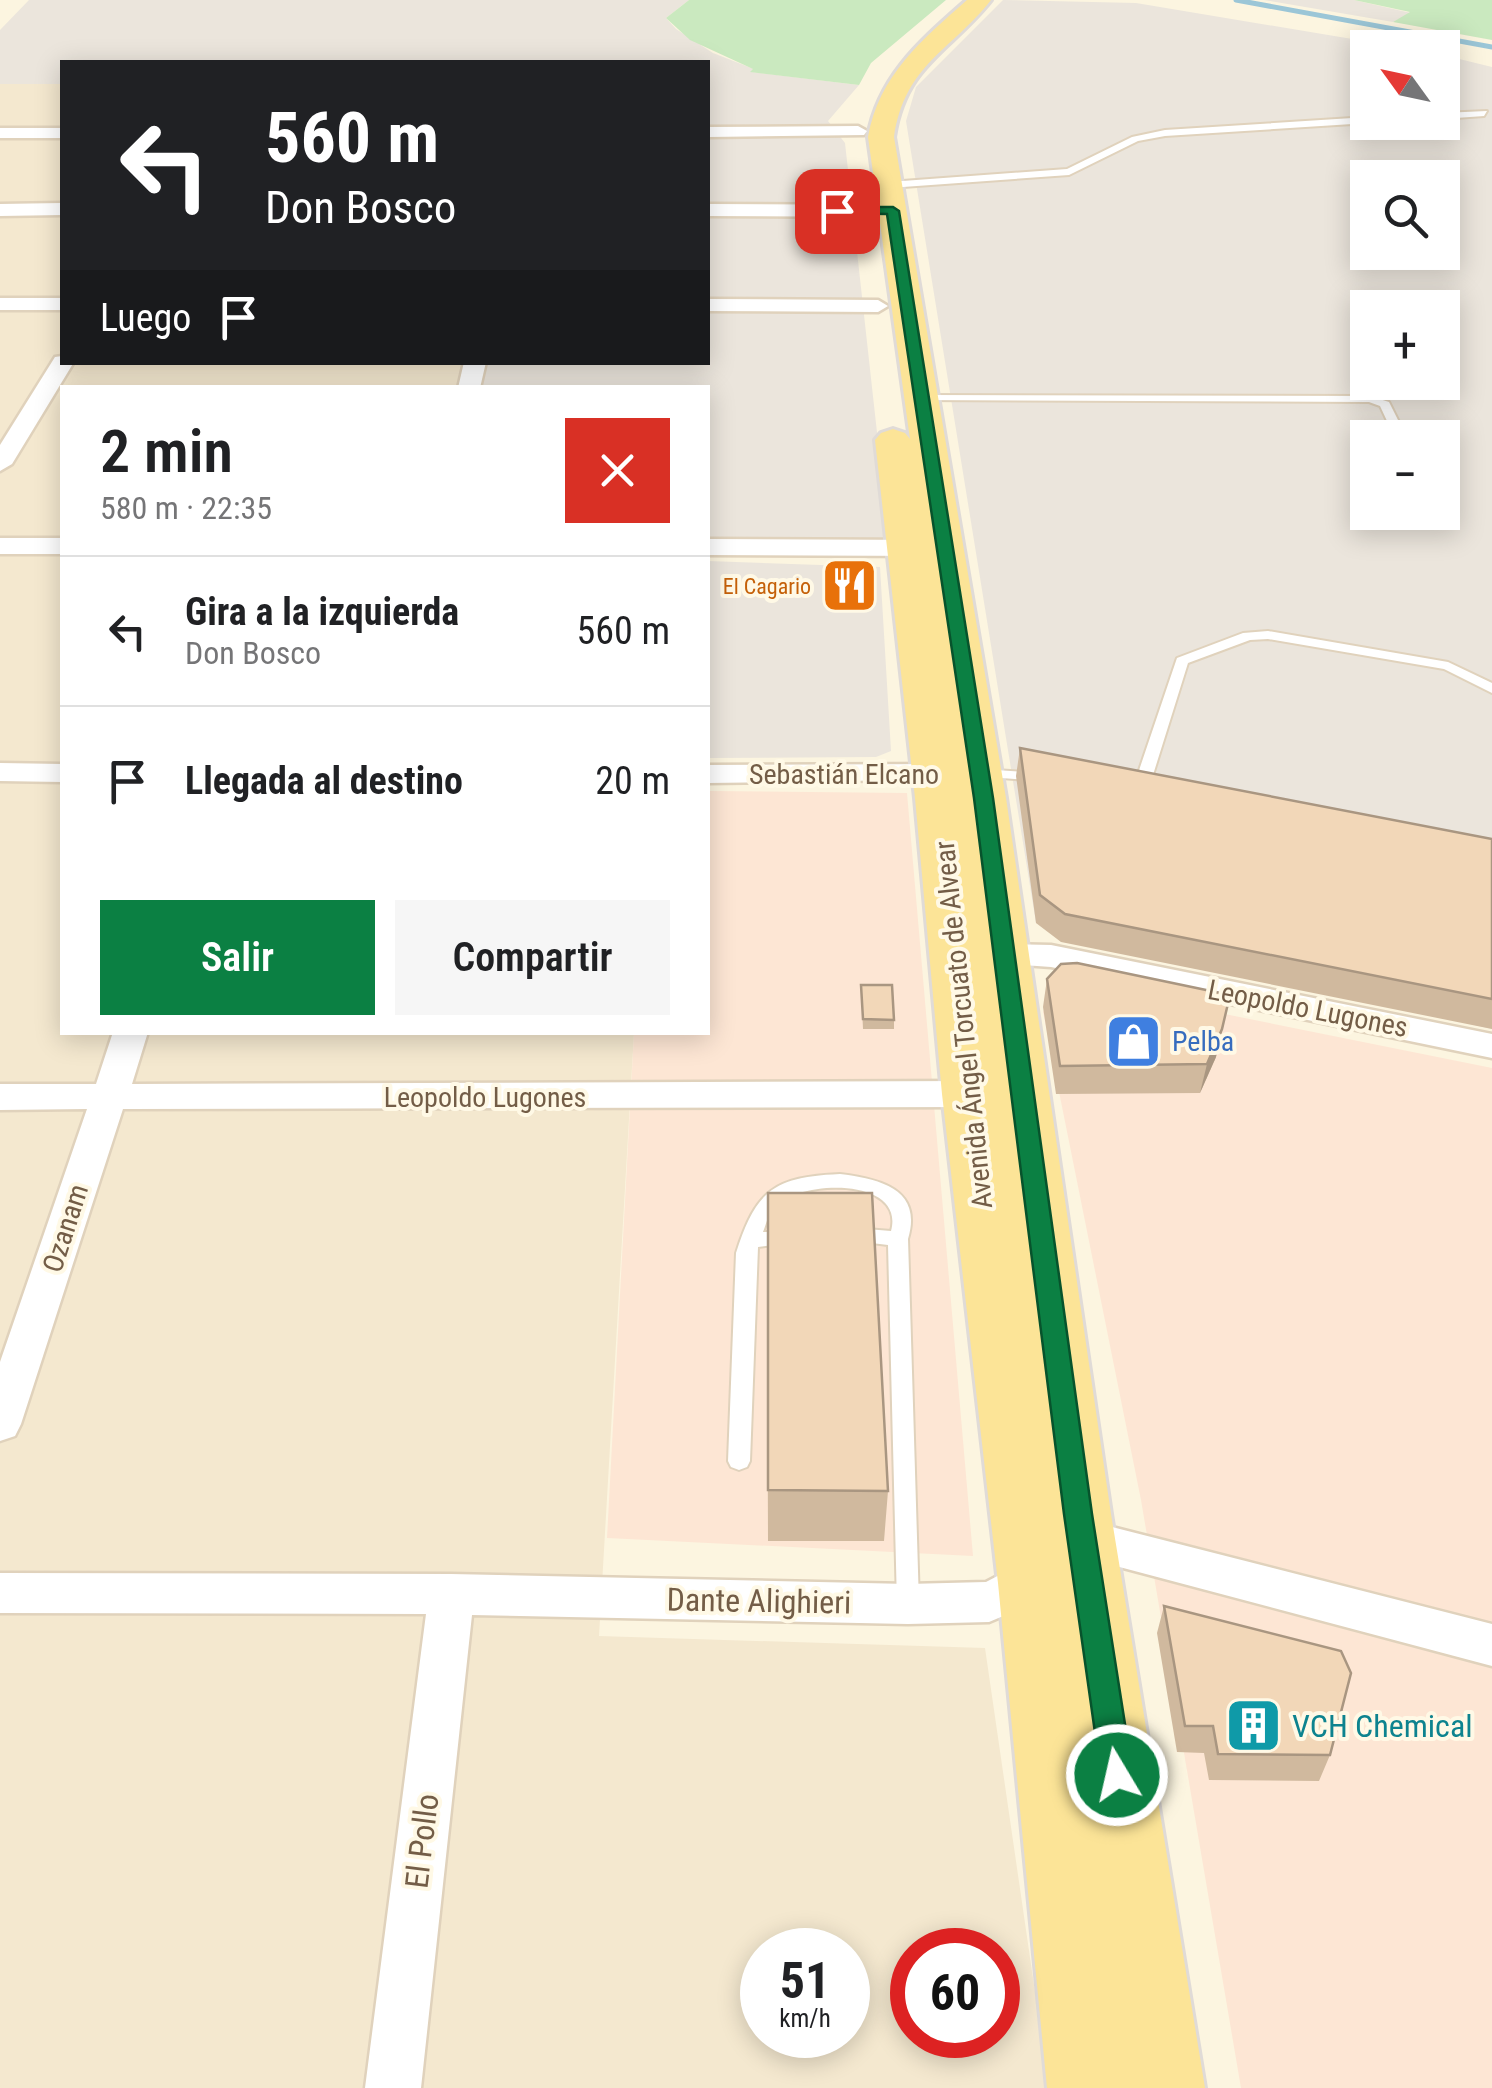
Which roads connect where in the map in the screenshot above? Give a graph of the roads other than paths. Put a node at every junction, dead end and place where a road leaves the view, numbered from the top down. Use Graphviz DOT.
graph roads {
  1 [pos="959,0"];
  2 [pos="980,0"];
  3 [pos="1484,114"];
  4 [pos="1460,115"];
  5 [pos="1350,121"];
  6 [pos="710,132"];
  7 [pos="858,132"];
  8 [pos="0,133"];
  9 [pos="60,133"];
  10 [pos="884,202"];
  11 [pos="60,209"];
  12 [pos="0,210"];
  13 [pos="710,210"];
  14 [pos="0,304"];
  15 [pos="60,304"];
  16 [pos="710,305"];
  17 [pos="878,306"];
  18 [pos="61,365"];
  19 [pos="922,398"];
  20 [pos="1393,420"];
  21 [pos="0,464"];
  22 [pos="0,546"];
  23 [pos="60,546"];
  24 [pos="710,547"];
  25 [pos="925,548"];
  26 [pos="1492,690"];
  27 [pos="0,772"];
  28 [pos="60,773"];
  29 [pos="957,773"];
  30 [pos="710,774"];
  31 [pos="1055,779"];
  32 [pos="1121,790"];
  33 [pos="1139,794"];
  34 [pos="1158,797"];
  35 [pos="1006,955"];
  36 [pos="130,1035"];
  37 [pos="1492,1046"];
  38 [pos="969,1094"];
  39 [pos="0,1097"];
  40 [pos="108,1099"];
  41 [pos="898,1239"];
  42 [pos="750,1240"];
  43 [pos="0,1424"];
  44 [pos="739,1460"];
  45 [pos="1058,1568"];
  46 [pos="0,1593"];
  47 [pos="452,1594"];
  48 [pos="908,1604"];
  49 [pos="1492,1645"];
  50 [pos="393,2088"];
  51 [pos="1088,2088"];
  52 [pos="1164,2088"];
  1 -- 7 [label="main road, Avenida Ángel Torcuato de Alvear"];
  2 -- 10 [label="main road, Avenida Ángel Torcuato de Alvear"];
  3 -- 4 [label="lane"];
  5 -- 10 [label="lane"];
  6 -- 7 [label="street"];
  7 -- 10 [label="main road, Avenida Ángel Torcuato de Alvear"];
  8 -- 9 [label="street"];
  10 -- 13 [label="street"];
  10 -- 17 [label="main road, Avenida Ángel Torcuato de Alvear"];
  10 -- 19 [label="main road, Avenida Ángel Torcuato de Alvear"];
  11 -- 12 [label="street"];
  14 -- 15 [label="street"];
  16 -- 17 [label="street"];
  17 -- 25 [label="main road, Avenida Ángel Torcuato de Alvear"];
  18 -- 21 [label="street"];
  19 -- 20 [label="lane"];
  19 -- 25 [label="main road, Avenida Ángel Torcuato de Alvear"];
  22 -- 23 [label="street"];
  24 -- 25 [label="street"];
  25 -- 29 [label="main road, Avenida Ángel Torcuato de Alvear"];
  26 -- 33 [label="lane"];
  27 -- 28 [label="street"];
  29 -- 30 [label="street, Sebastián Elcano"];
  29 -- 31 [label="lane"];
  29 -- 35 [label="main road, Avenida Ángel Torcuato de Alvear"];
  29 -- 38 [label="main road, Avenida Ángel Torcuato de Alvear"];
  32 -- 33 [label="lane"];
  33 -- 34 [label="lane"];
  35 -- 37 [label="street, Leopoldo Lugones"];
  35 -- 45 [label="main road, Avenida Ángel Torcuato de Alvear"];
  36 -- 40 [label="street, Ozanam"];
  38 -- 40 [label="street, Leopoldo Lugones"];
  38 -- 45 [label="main road, Avenida Ángel Torcuato de Alvear"];
  39 -- 40 [label="street, Leopoldo Lugones"];
  40 -- 43 [label="street, Ozanam"];
  41 -- 42 [label="lane"];
  41 -- 42 [label="lane"];
  41 -- 48 [label="lane"];
  42 -- 44 [label="lane"];
  45 -- 48 [label="street, Dante Alighieri"];
  45 -- 49 [label="street, Dante Alighieri"];
  45 -- 51 [label="main road, Avenida Ángel Torcuato de Alvear"];
  45 -- 52 [label="main road, Avenida Ángel Torcuato de Alvear"];
  46 -- 47 [label="street, Dante Alighieri"];
  47 -- 48 [label="street, Dante Alighieri"];
  47 -- 50 [label="street, El Pollo"];
}
